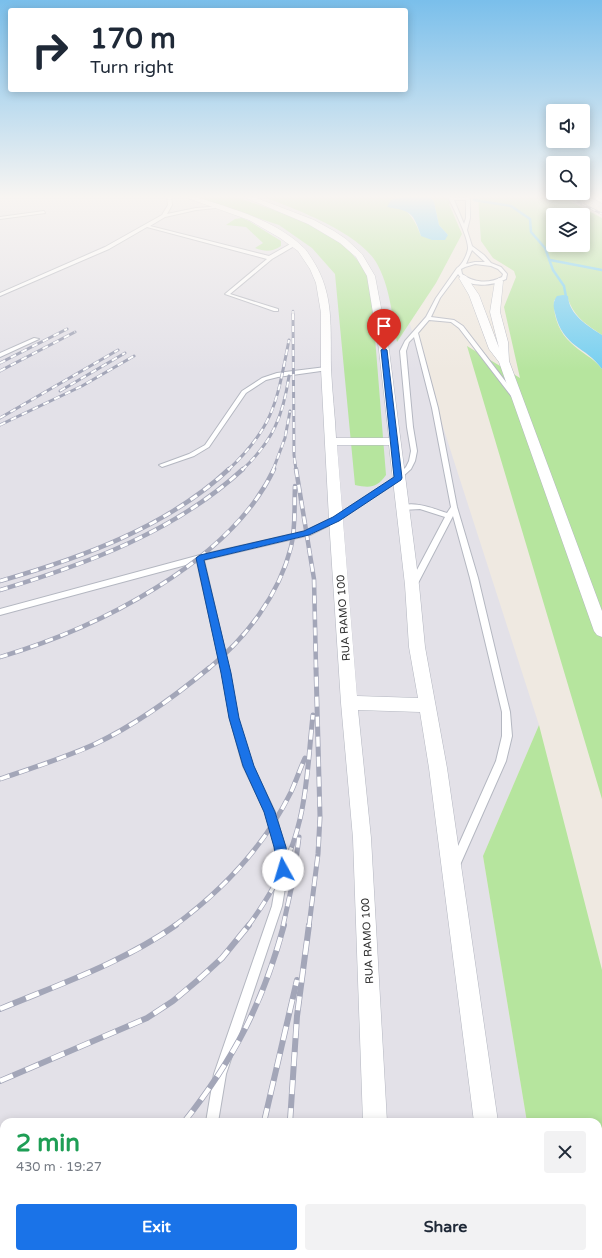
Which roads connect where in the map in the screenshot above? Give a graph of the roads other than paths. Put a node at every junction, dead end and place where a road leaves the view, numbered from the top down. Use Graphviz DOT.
graph roads {
  1 [pos="94,254"];
  2 [pos="253,254"];
  3 [pos="277,254"];
  4 [pos="304,254"];
  5 [pos="357,254"];
  6 [pos="468,254"];
  7 [pos="479,254"];
  8 [pos="270,258"];
  9 [pos="490,265"];
  10 [pos="462,271"];
  11 [pos="499,281"];
  12 [pos="0,295"];
  13 [pos="276,310"];
  14 [pos="428,318"];
  15 [pos="415,332"];
  16 [pos="36,339"];
  17 [pos="0,355"];
  18 [pos="504,361"];
  19 [pos="326,369"];
  20 [pos="517,400"];
  21 [pos="394,441"];
  22 [pos="331,442"];
  23 [pos="162,465"];
  24 [pos="398,478"];
  25 [pos="454,507"];
  26 [pos="402,508"];
  27 [pos="450,516"];
  28 [pos="336,519"];
  29 [pos="200,558"];
  30 [pos="412,585"];
  31 [pos="0,612"];
  32 [pos="602,631"];
  33 [pos="349,703"];
  34 [pos="427,705"];
  35 [pos="452,870"];
  36 [pos="213,1118"];
  37 [pos="375,1118"];
  38 [pos="485,1118"];
  1 -- 12 [label="lane"];
  2 -- 8 [label="lane"];
  3 -- 8 [label="lane"];
  4 -- 19 [label="street, RUA RAMO 100"];
  5 -- 21 [label="street"];
  6 -- 10 [label="lane"];
  7 -- 9 [label="lane"];
  8 -- 13 [label="lane"];
  9 -- 10 [label="lane"];
  9 -- 11 [label="lane"];
  10 -- 11 [label="lane"];
  10 -- 14 [label="lane"];
  10 -- 18 [label="street"];
  11 -- 18 [label="street"];
  14 -- 15 [label="lane"];
  14 -- 20 [label="lane"];
  15 -- 24 [label="lane"];
  15 -- 25 [label="lane"];
  16 -- 17 [label="lane"];
  18 -- 20 [label="street"];
  19 -- 22 [label="street, RUA RAMO 100"];
  19 -- 23 [label="lane"];
  20 -- 32 [label="street"];
  21 -- 22 [label="street"];
  21 -- 24 [label="street"];
  22 -- 28 [label="street, RUA RAMO 100"];
  24 -- 26 [label="street"];
  24 -- 28 [label="lane"];
  25 -- 27 [label="lane"];
  25 -- 35 [label="lane"];
  26 -- 27 [label="lane"];
  26 -- 30 [label="street"];
  27 -- 30 [label="lane"];
  28 -- 29 [label="lane"];
  28 -- 33 [label="street, RUA RAMO 100"];
  29 -- 31 [label="lane"];
  29 -- 36 [label="lane"];
  30 -- 34 [label="street"];
  33 -- 34 [label="street"];
  33 -- 37 [label="street, RUA RAMO 100"];
  34 -- 35 [label="street"];
  35 -- 38 [label="street"];
}
